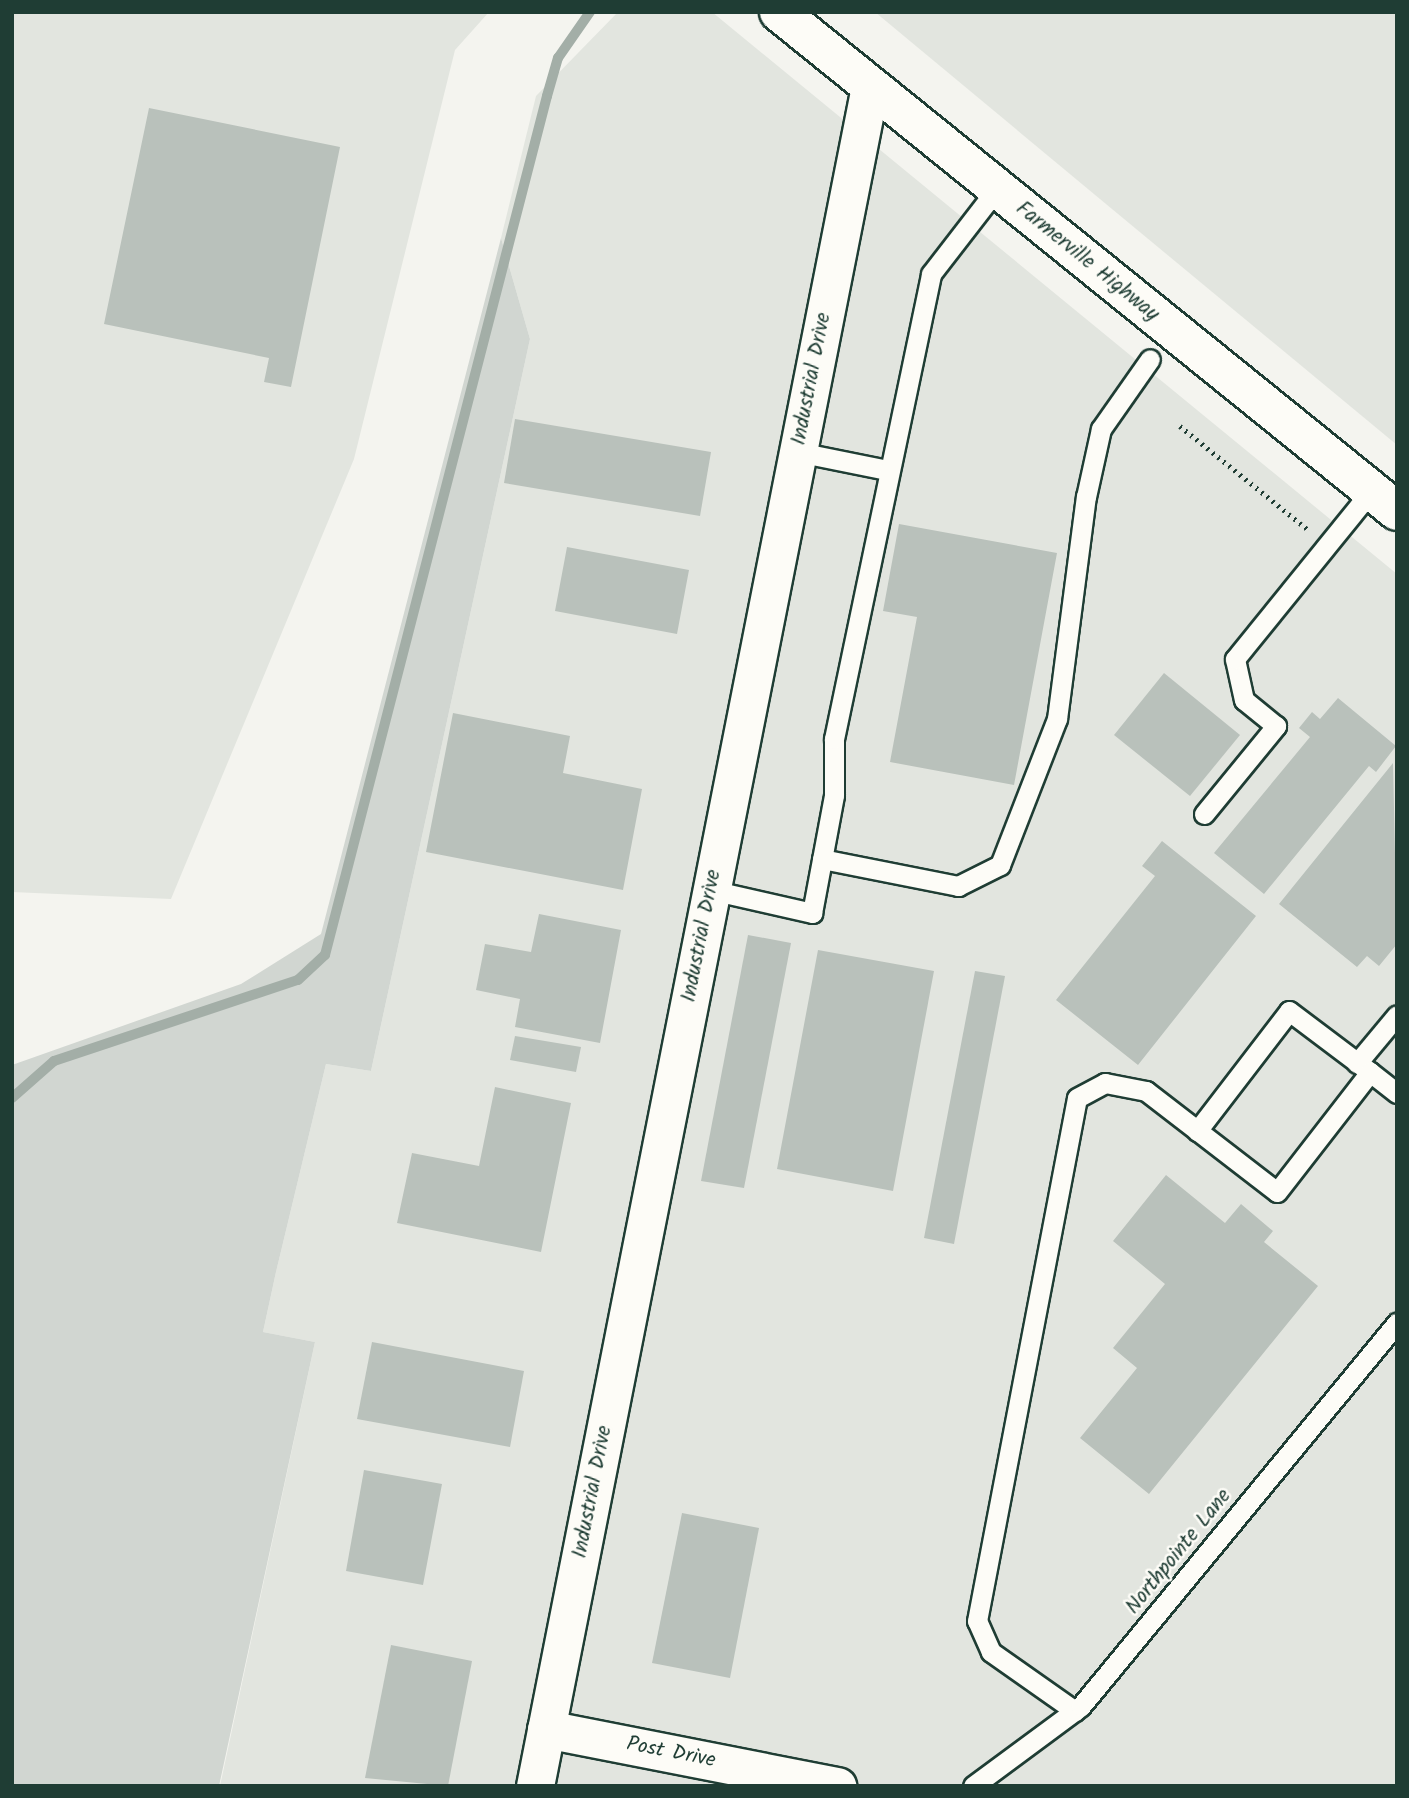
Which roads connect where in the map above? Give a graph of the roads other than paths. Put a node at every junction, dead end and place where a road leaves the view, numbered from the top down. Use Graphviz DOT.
graph roads {
  1 [pos="779,12"];
  2 [pos="870,86"];
  3 [pos="996,190"];
  4 [pos="1150,359"];
  5 [pos="797,452"];
  6 [pos="887,470"];
  7 [pos="1384,500"];
  8 [pos="1204,814"];
  9 [pos="822,859"];
  10 [pos="711,890"];
  11 [pos="1397,1015"];
  12 [pos="1363,1068"];
  13 [pos="1397,1093"];
  14 [pos="1197,1131"];
  15 [pos="1397,1322"];
  16 [pos="1075,1711"];
  17 [pos="547,1729"];
  18 [pos="535,1786"];
  19 [pos="836,1786"];
  20 [pos="973,1786"];
  1 -- 2 [label="main road, Farmerville Highway"];
  2 -- 3 [label="main road, Farmerville Highway"];
  2 -- 5 [label="street, Industrial Drive"];
  3 -- 6 [label="lane"];
  3 -- 7 [label="main road, Farmerville Highway"];
  4 -- 9 [label="lane"];
  5 -- 6 [label="lane"];
  5 -- 10 [label="street, Industrial Drive"];
  6 -- 9 [label="lane"];
  7 -- 8 [label="lane"];
  9 -- 10 [label="lane"];
  10 -- 17 [label="street, Industrial Drive"];
  11 -- 12 [label="lane"];
  12 -- 13 [label="lane"];
  12 -- 14 [label="lane"];
  12 -- 14 [label="lane"];
  14 -- 16 [label="lane"];
  15 -- 16 [label="lane, Northpointe Lane"];
  16 -- 20 [label="lane, Northpointe Lane"];
  17 -- 18 [label="street, Industrial Drive"];
  17 -- 19 [label="street, Post Drive"];
}
